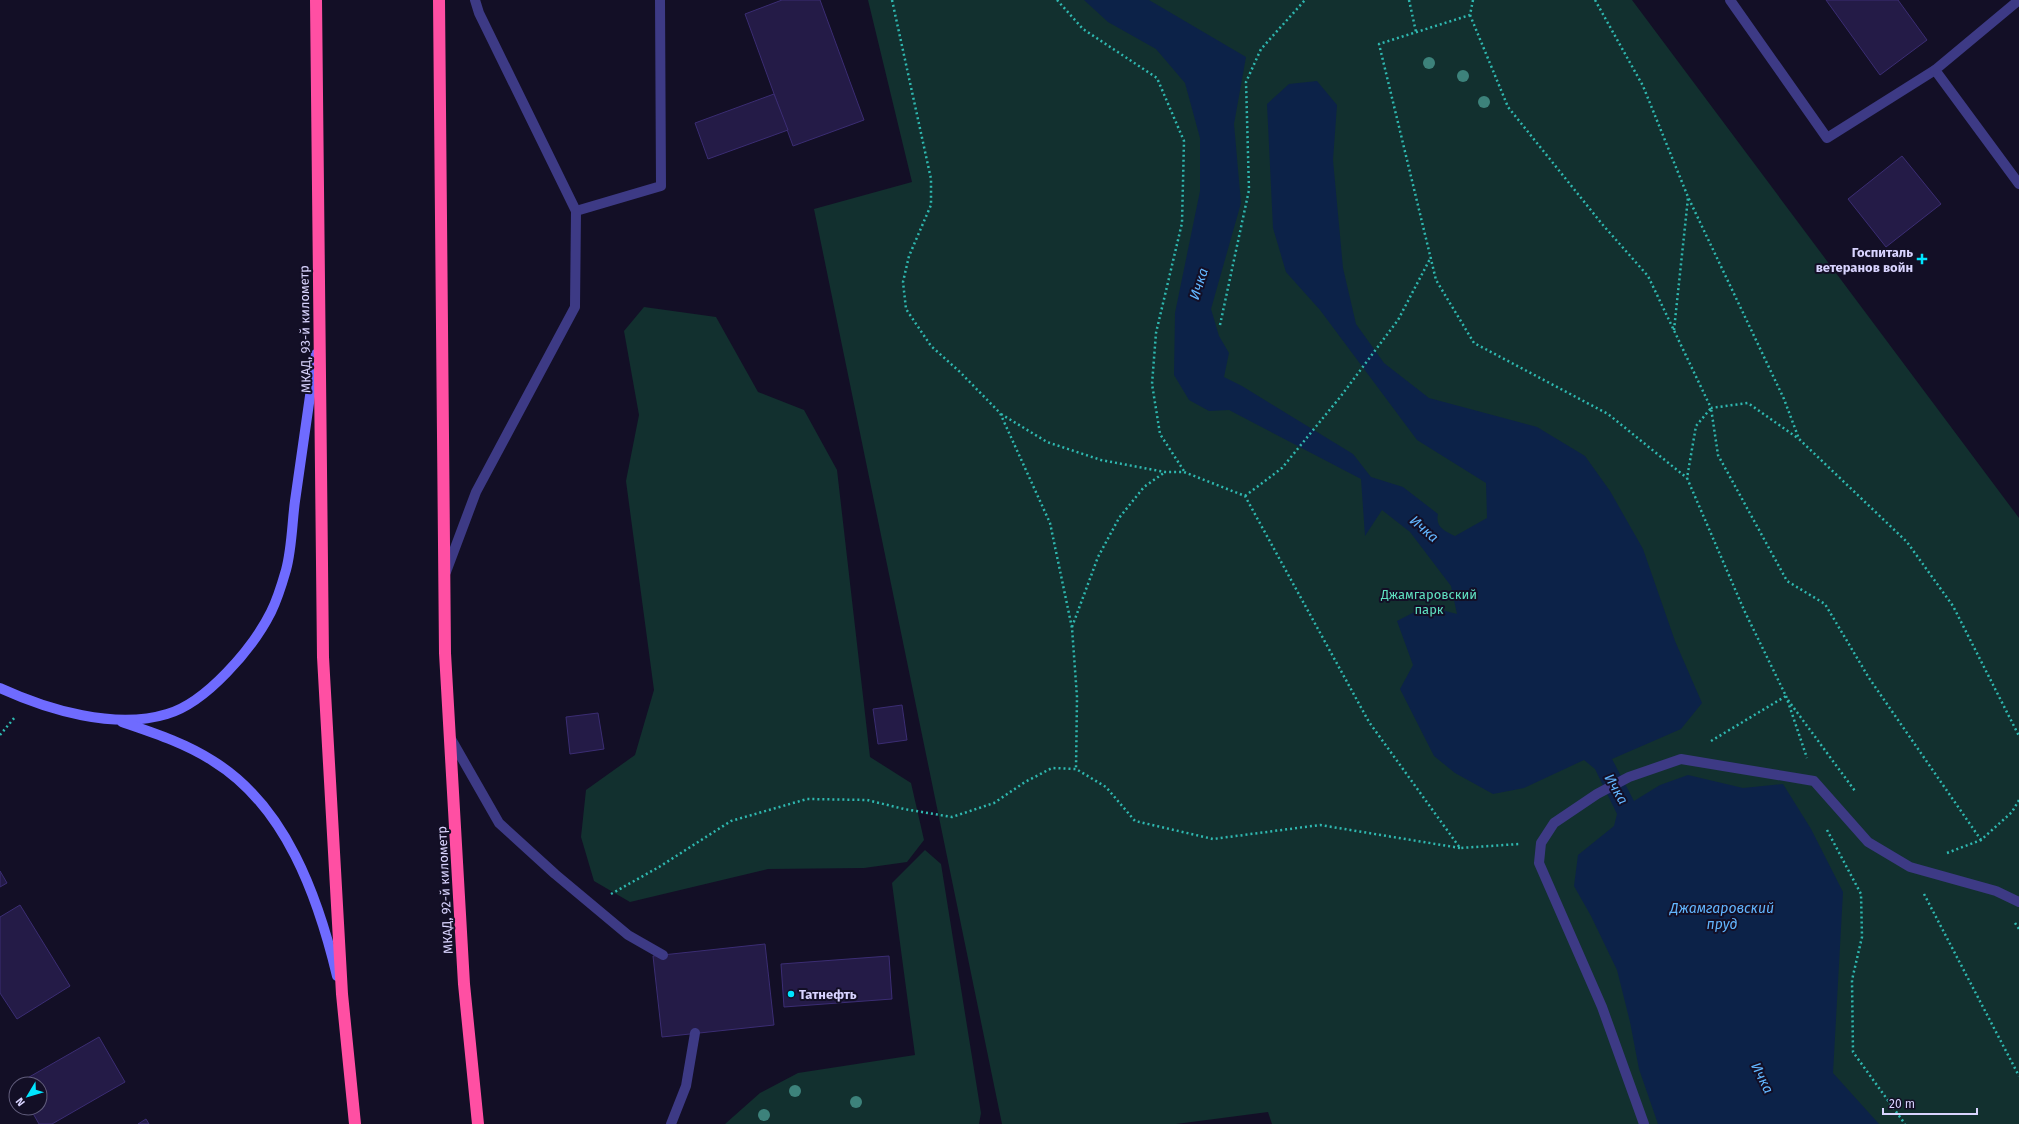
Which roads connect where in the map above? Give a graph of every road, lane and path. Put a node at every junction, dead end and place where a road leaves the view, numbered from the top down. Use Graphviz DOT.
graph roads {
  1 [pos="316,0"];
  2 [pos="439,0"];
  3 [pos="476,0"];
  4 [pos="660,0"];
  5 [pos="892,0"];
  6 [pos="1057,0"];
  7 [pos="1305,0"];
  8 [pos="1409,0"];
  9 [pos="1473,0"];
  10 [pos="1595,0"];
  11 [pos="1730,0"];
  12 [pos="2019,0"];
  13 [pos="1470,15"];
  14 [pos="1416,32"];
  15 [pos="1935,70"];
  16 [pos="2019,184"];
  17 [pos="1688,197"];
  18 [pos="576,211"];
  19 [pos="1431,257"];
  20 [pos="1220,325"];
  21 [pos="1674,331"];
  22 [pos="319,332"];
  23 [pos="1712,408"];
  24 [pos="1000,413"];
  25 [pos="1800,439"];
  26 [pos="1165,472"];
  27 [pos="1184,472"];
  28 [pos="1687,478"];
  29 [pos="1245,496"];
  30 [pos="444,576"];
  31 [pos="1072,628"];
  32 [pos="0,688"];
  33 [pos="1786,696"];
  34 [pos="112,719"];
  35 [pos="2019,736"];
  36 [pos="451,739"];
  37 [pos="1681,759"];
  38 [pos="1076,769"];
  39 [pos="1814,782"];
  40 [pos="1858,796"];
  41 [pos="2019,800"];
  42 [pos="1823,823"];
  43 [pos="1981,840"];
  44 [pos="1541,843"];
  45 [pos="1460,848"];
  46 [pos="1943,852"];
  47 [pos="1910,867"];
  48 [pos="2019,902"];
  49 [pos="592,904"];
  50 [pos="663,955"];
  51 [pos="342,994"];
  52 [pos="695,1034"];
  53 [pos="2019,1076"];
  54 [pos="355,1124"];
  55 [pos="478,1124"];
  56 [pos="671,1124"];
  57 [pos="1644,1124"];
  58 [pos="1905,1124"];
  1 -- 22 [label="highway, МКАД, 93-й километр"];
  2 -- 30 [label="highway"];
  3 -- 18 [label="lane"];
  4 -- 18 [label="lane"];
  5 -- 24 [label="path"];
  6 -- 27 [label="path"];
  7 -- 20 [label="path"];
  8 -- 14 [label="path"];
  9 -- 13 [label="path"];
  10 -- 17 [label="path"];
  11 -- 15 [label="lane"];
  12 -- 15 [label="lane"];
  13 -- 14 [label="path"];
  13 -- 21 [label="path"];
  14 -- 19 [label="path"];
  15 -- 16 [label="lane"];
  17 -- 21 [label="path"];
  17 -- 25 [label="path"];
  18 -- 30 [label="lane"];
  19 -- 28 [label="path"];
  19 -- 29 [label="path"];
  21 -- 23 [label="path"];
  22 -- 34 [label="main road"];
  22 -- 51 [label="highway, МКАД, 93-й километр"];
  23 -- 25 [label="path"];
  23 -- 28 [label="path"];
  23 -- 43 [label="path"];
  24 -- 26 [label="path"];
  24 -- 31 [label="path"];
  25 -- 35 [label="path"];
  26 -- 27 [label="path"];
  26 -- 31 [label="path"];
  27 -- 29 [label="path"];
  28 -- 33 [label="path"];
  29 -- 45 [label="path"];
  30 -- 36 [label="highway, МКАД, 92-й километр"];
  31 -- 38 [label="path"];
  32 -- 34 [label="main road"];
  33 -- 37 [label="path"];
  33 -- 39 [label="path"];
  33 -- 40 [label="path"];
  34 -- 51 [label="main road"];
  36 -- 49 [label="lane"];
  36 -- 55 [label="highway, МКАД, 92-й километр"];
  37 -- 39 [label="lane"];
  37 -- 44 [label="lane"];
  38 -- 45 [label="path"];
  38 -- 49 [label="path"];
  39 -- 47 [label="lane"];
  41 -- 43 [label="path"];
  42 -- 58 [label="path"];
  43 -- 46 [label="path"];
  44 -- 45 [label="path"];
  44 -- 57 [label="lane"];
  47 -- 48 [label="lane"];
  47 -- 53 [label="path"];
  49 -- 50 [label="lane"];
  51 -- 54 [label="highway"];
  52 -- 56 [label="lane"];
}
